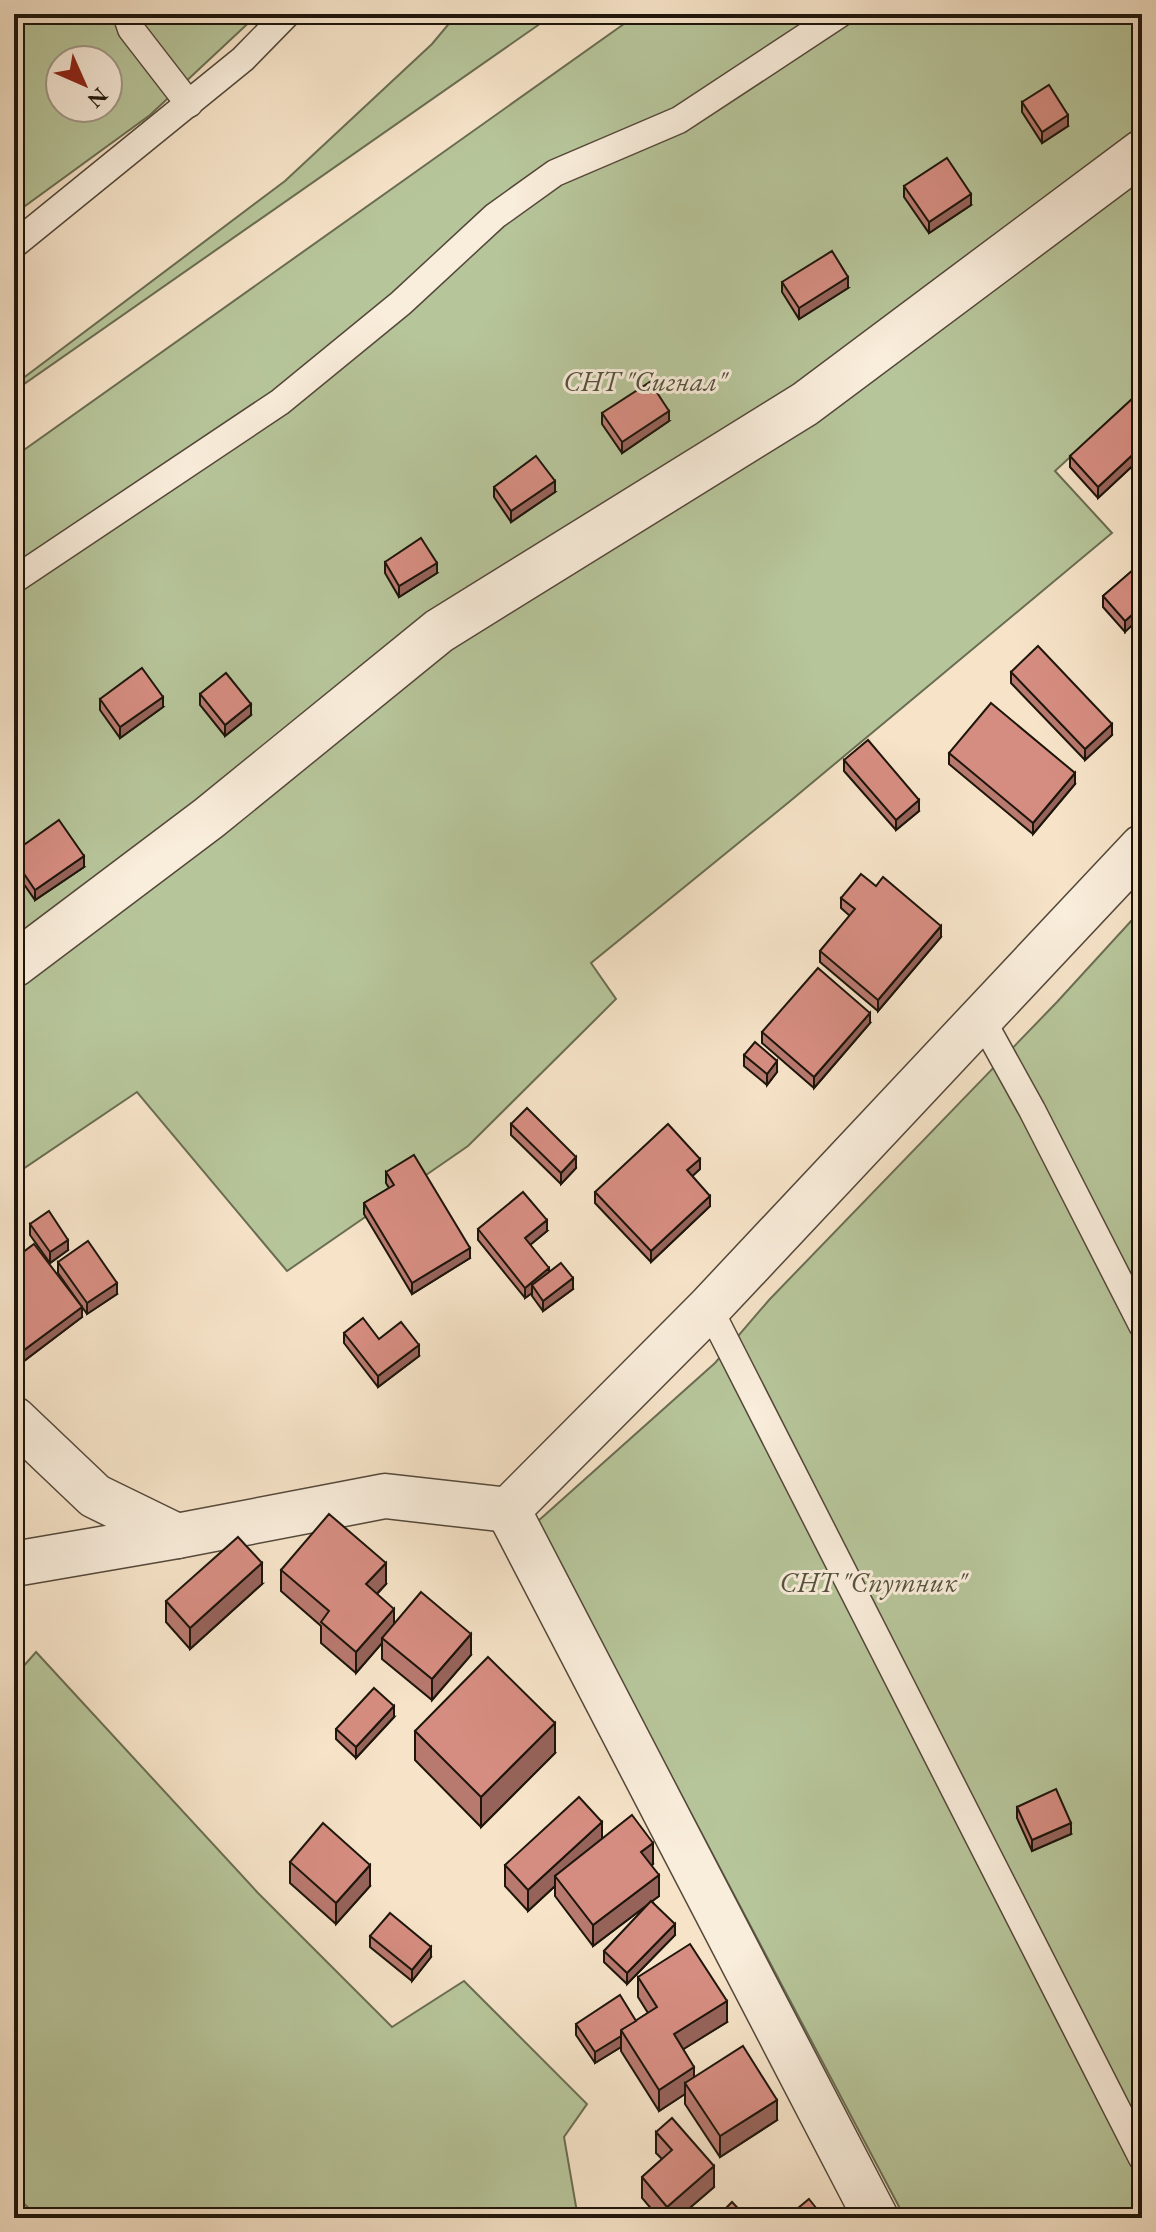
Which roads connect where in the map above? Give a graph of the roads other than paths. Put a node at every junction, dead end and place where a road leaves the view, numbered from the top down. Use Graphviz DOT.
graph roads {
  1 [pos="126,14"];
  2 [pos="287,14"];
  3 [pos="840,14"];
  4 [pos="189,104"];
  5 [pos="1142,152"];
  6 [pos="14,245"];
  7 [pos="14,580"];
  8 [pos="1142,847"];
  9 [pos="14,965"];
  10 [pos="981,1018"];
  11 [pos="709,1308"];
  12 [pos="1142,1325"];
  13 [pos="14,1419"];
  14 [pos="508,1510"];
  15 [pos="177,1536"];
  16 [pos="14,1564"];
  17 [pos="1142,2158"];
  18 [pos="876,2218"];
  1 -- 4 [label="lane"];
  2 -- 4 [label="lane"];
  3 -- 7 [label="lane"];
  4 -- 6 [label="lane"];
  5 -- 9 [label="street"];
  8 -- 10 [label="street"];
  10 -- 11 [label="street"];
  10 -- 12 [label="lane"];
  11 -- 14 [label="street"];
  11 -- 17 [label="lane"];
  13 -- 15 [label="street"];
  14 -- 15 [label="street"];
  14 -- 18 [label="street"];
  15 -- 16 [label="street"];
}
